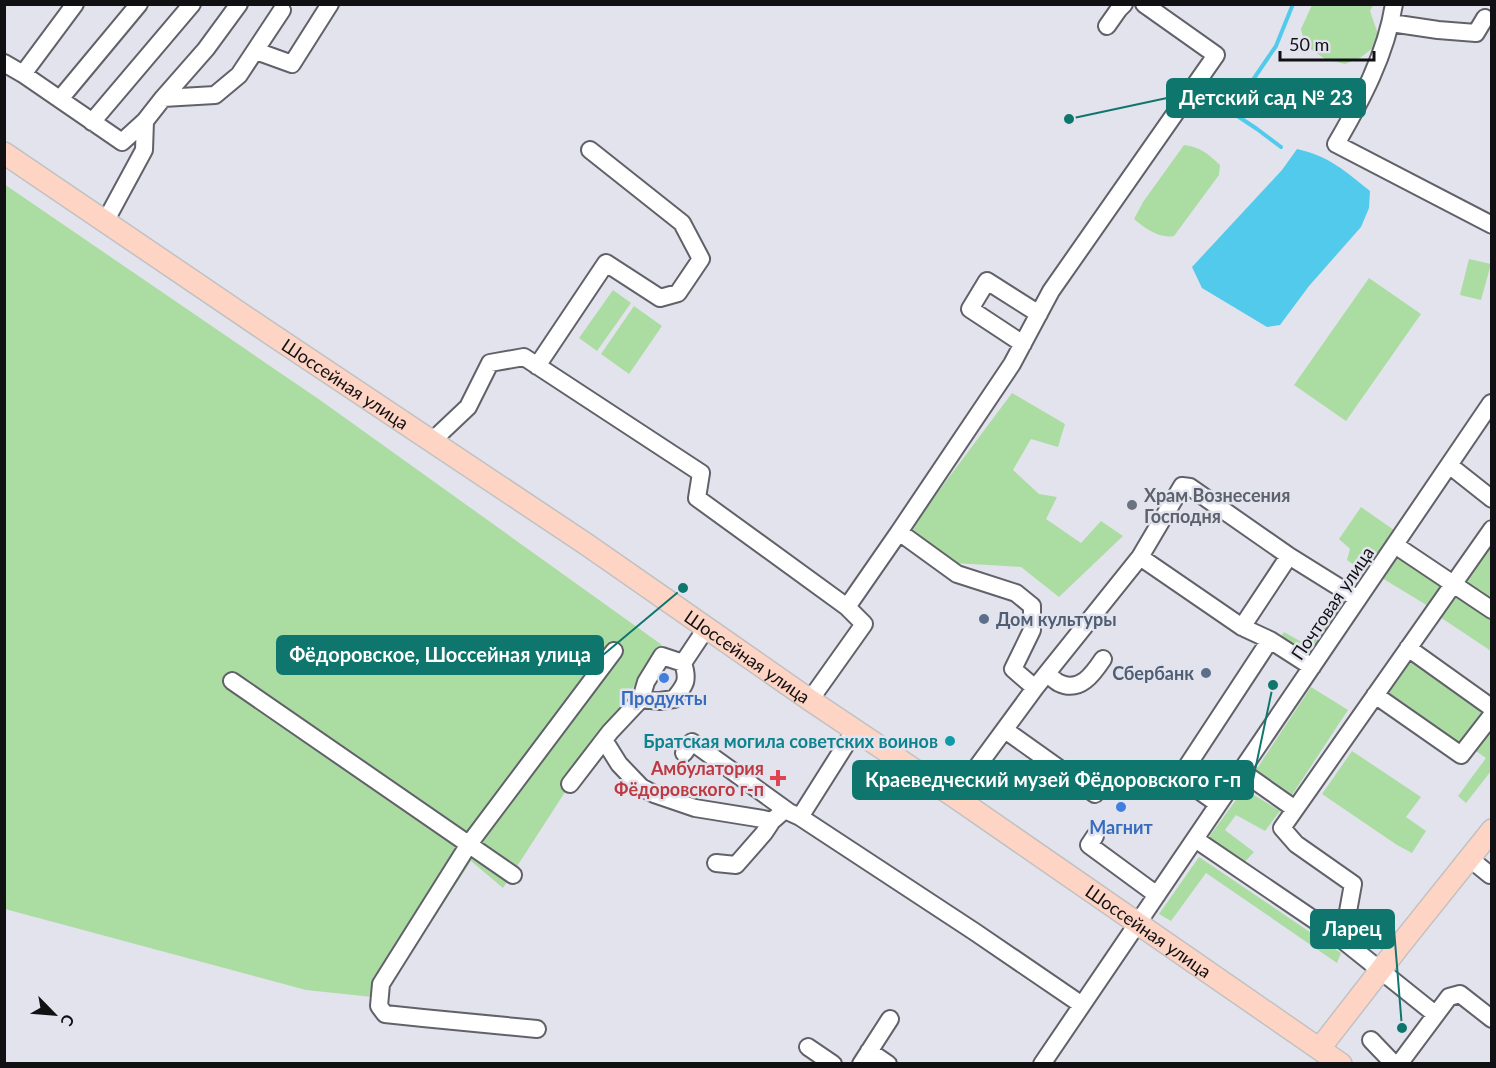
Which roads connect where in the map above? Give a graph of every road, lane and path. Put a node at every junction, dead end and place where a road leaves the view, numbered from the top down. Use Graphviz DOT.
graph roads {
  1 [pos="75,4"];
  2 [pos="139,4"];
  3 [pos="192,4"];
  4 [pos="238,4"];
  5 [pos="330,4"];
  6 [pos="1124,4"];
  7 [pos="1144,4"];
  8 [pos="1394,4"];
  9 [pos="282,10"];
  10 [pos="1485,18"];
  11 [pos="1391,23"];
  12 [pos="1107,26"];
  13 [pos="256,51"];
  14 [pos="4,63"];
  15 [pos="23,74"];
  16 [pos="163,98"];
  17 [pos="60,99"];
  18 [pos="145,121"];
  19 [pos="92,122"];
  20 [pos="590,150"];
  21 [pos="4,153"];
  22 [pos="105,222"];
  23 [pos="1491,225"];
  24 [pos="1039,314"];
  25 [pos="1023,344"];
  26 [pos="537,366"];
  27 [pos="1491,403"];
  28 [pos="431,442"];
  29 [pos="1449,465"];
  30 [pos="1491,499"];
  31 [pos="1491,529"];
  32 [pos="899,532"];
  33 [pos="1395,545"];
  34 [pos="1289,556"];
  35 [pos="1140,557"];
  36 [pos="1453,584"];
  37 [pos="1358,599"];
  38 [pos="847,607"];
  39 [pos="1491,610"];
  40 [pos="707,627"];
  41 [pos="1242,627"];
  42 [pos="1270,640"];
  43 [pos="1408,648"];
  44 [pos="614,651"];
  45 [pos="1103,659"];
  46 [pos="683,663"];
  47 [pos="1312,667"];
  48 [pos="1047,674"];
  49 [pos="232,681"];
  50 [pos="1035,688"];
  51 [pos="1375,695"];
  52 [pos="641,699"];
  53 [pos="810,700"];
  54 [pos="1491,708"];
  55 [pos="1491,716"];
  56 [pos="855,730"];
  57 [pos="1005,730"];
  58 [pos="604,740"];
  59 [pos="684,753"];
  60 [pos="1241,771"];
  61 [pos="570,784"];
  62 [pos="1095,794"];
  63 [pos="955,797"];
  64 [pos="1218,804"];
  65 [pos="1295,808"];
  66 [pos="793,813"];
  67 [pos="771,821"];
  68 [pos="1491,830"];
  69 [pos="1095,836"];
  70 [pos="1195,839"];
  71 [pos="469,844"];
  72 [pos="1469,858"];
  73 [pos="716,863"];
  74 [pos="513,875"];
  75 [pos="1490,875"];
  76 [pos="1157,895"];
  77 [pos="1138,923"];
  78 [pos="1335,934"];
  79 [pos="1380,970"];
  80 [pos="1082,1005"];
  81 [pos="1435,1014"];
  82 [pos="890,1019"];
  83 [pos="1491,1019"];
  84 [pos="537,1029"];
  85 [pos="1371,1040"];
  86 [pos="808,1047"];
  87 [pos="1320,1048"];
  88 [pos="865,1057"];
  89 [pos="833,1064"];
  90 [pos="888,1064"];
  91 [pos="1042,1064"];
  92 [pos="1341,1064"];
  93 [pos="1396,1064"];
  1 -- 15 [label="street"];
  2 -- 17 [label="street"];
  3 -- 19 [label="street"];
  4 -- 16 [label="street"];
  5 -- 13 [label="street"];
  6 -- 12 [label="street"];
  7 -- 24 [label="street"];
  8 -- 11 [label="street"];
  9 -- 13 [label="street"];
  10 -- 11 [label="street"];
  11 -- 23 [label="street"];
  13 -- 16 [label="street"];
  14 -- 15 [label="street"];
  15 -- 17 [label="street"];
  16 -- 18 [label="street"];
  17 -- 19 [label="street"];
  18 -- 19 [label="street"];
  18 -- 22 [label="street"];
  20 -- 26 [label="street"];
  21 -- 22 [label="main road, Шоссейная улица"];
  22 -- 28 [label="main road, Шоссейная улица"];
  24 -- 25 [label="street"];
  24 -- 25 [label="street"];
  25 -- 32 [label="street"];
  26 -- 28 [label="street"];
  26 -- 38 [label="street"];
  27 -- 29 [label="street, Почтовая улица"];
  28 -- 40 [label="main road, Шоссейная улица"];
  29 -- 30 [label="street"];
  29 -- 33 [label="street, Почтовая улица"];
  31 -- 36 [label="street"];
  32 -- 38 [label="street"];
  32 -- 50 [label="street"];
  33 -- 36 [label="street"];
  33 -- 37 [label="street, Почтовая улица"];
  34 -- 35 [label="street"];
  34 -- 37 [label="street"];
  34 -- 41 [label="street"];
  35 -- 41 [label="street"];
  35 -- 48 [label="street"];
  36 -- 39 [label="street"];
  36 -- 43 [label="street"];
  37 -- 47 [label="street, Почтовая улица"];
  38 -- 53 [label="street"];
  40 -- 46 [label="street"];
  40 -- 53 [label="main road, Шоссейная улица"];
  41 -- 42 [label="street"];
  42 -- 47 [label="street"];
  42 -- 64 [label="street"];
  43 -- 51 [label="street"];
  43 -- 54 [label="street"];
  44 -- 71 [label="street"];
  45 -- 48 [label="street"];
  46 -- 52 [label="street"];
  46 -- 52 [label="street"];
  47 -- 60 [label="street, Почтовая улица"];
  48 -- 50 [label="street"];
  49 -- 71 [label="street"];
  50 -- 57 [label="street"];
  51 -- 55 [label="street"];
  51 -- 65 [label="street"];
  52 -- 58 [label="street"];
  53 -- 56 [label="main road, Шоссейная улица"];
  56 -- 63 [label="main road, Шоссейная улица"];
  56 -- 66 [label="street"];
  57 -- 62 [label="street"];
  57 -- 63 [label="street"];
  58 -- 61 [label="street"];
  58 -- 67 [label="street"];
  59 -- 66 [label="street"];
  60 -- 64 [label="street, Почтовая улица"];
  60 -- 65 [label="street"];
  63 -- 77 [label="main road, Шоссейная улица"];
  64 -- 70 [label="street, Почтовая улица"];
  65 -- 78 [label="street"];
  66 -- 67 [label="street"];
  66 -- 80 [label="street"];
  67 -- 73 [label="street"];
  68 -- 72 [label="main road"];
  69 -- 76 [label="street"];
  70 -- 76 [label="street, Почтовая улица"];
  70 -- 78 [label="street"];
  71 -- 74 [label="street"];
  71 -- 84 [label="street"];
  72 -- 75 [label="street"];
  72 -- 79 [label="main road"];
  76 -- 77 [label="street, Почтовая улица"];
  77 -- 80 [label="street, Почтовая улица"];
  77 -- 87 [label="main road, Шоссейная улица"];
  78 -- 79 [label="street"];
  79 -- 81 [label="street"];
  79 -- 87 [label="main road"];
  80 -- 91 [label="street, Почтовая улица"];
  81 -- 83 [label="street"];
  81 -- 93 [label="street"];
  82 -- 88 [label="street"];
  85 -- 93 [label="street"];
  86 -- 89 [label="street"];
  87 -- 92 [label="main road, Шоссейная улица"];
  88 -- 90 [label="street"];
}
